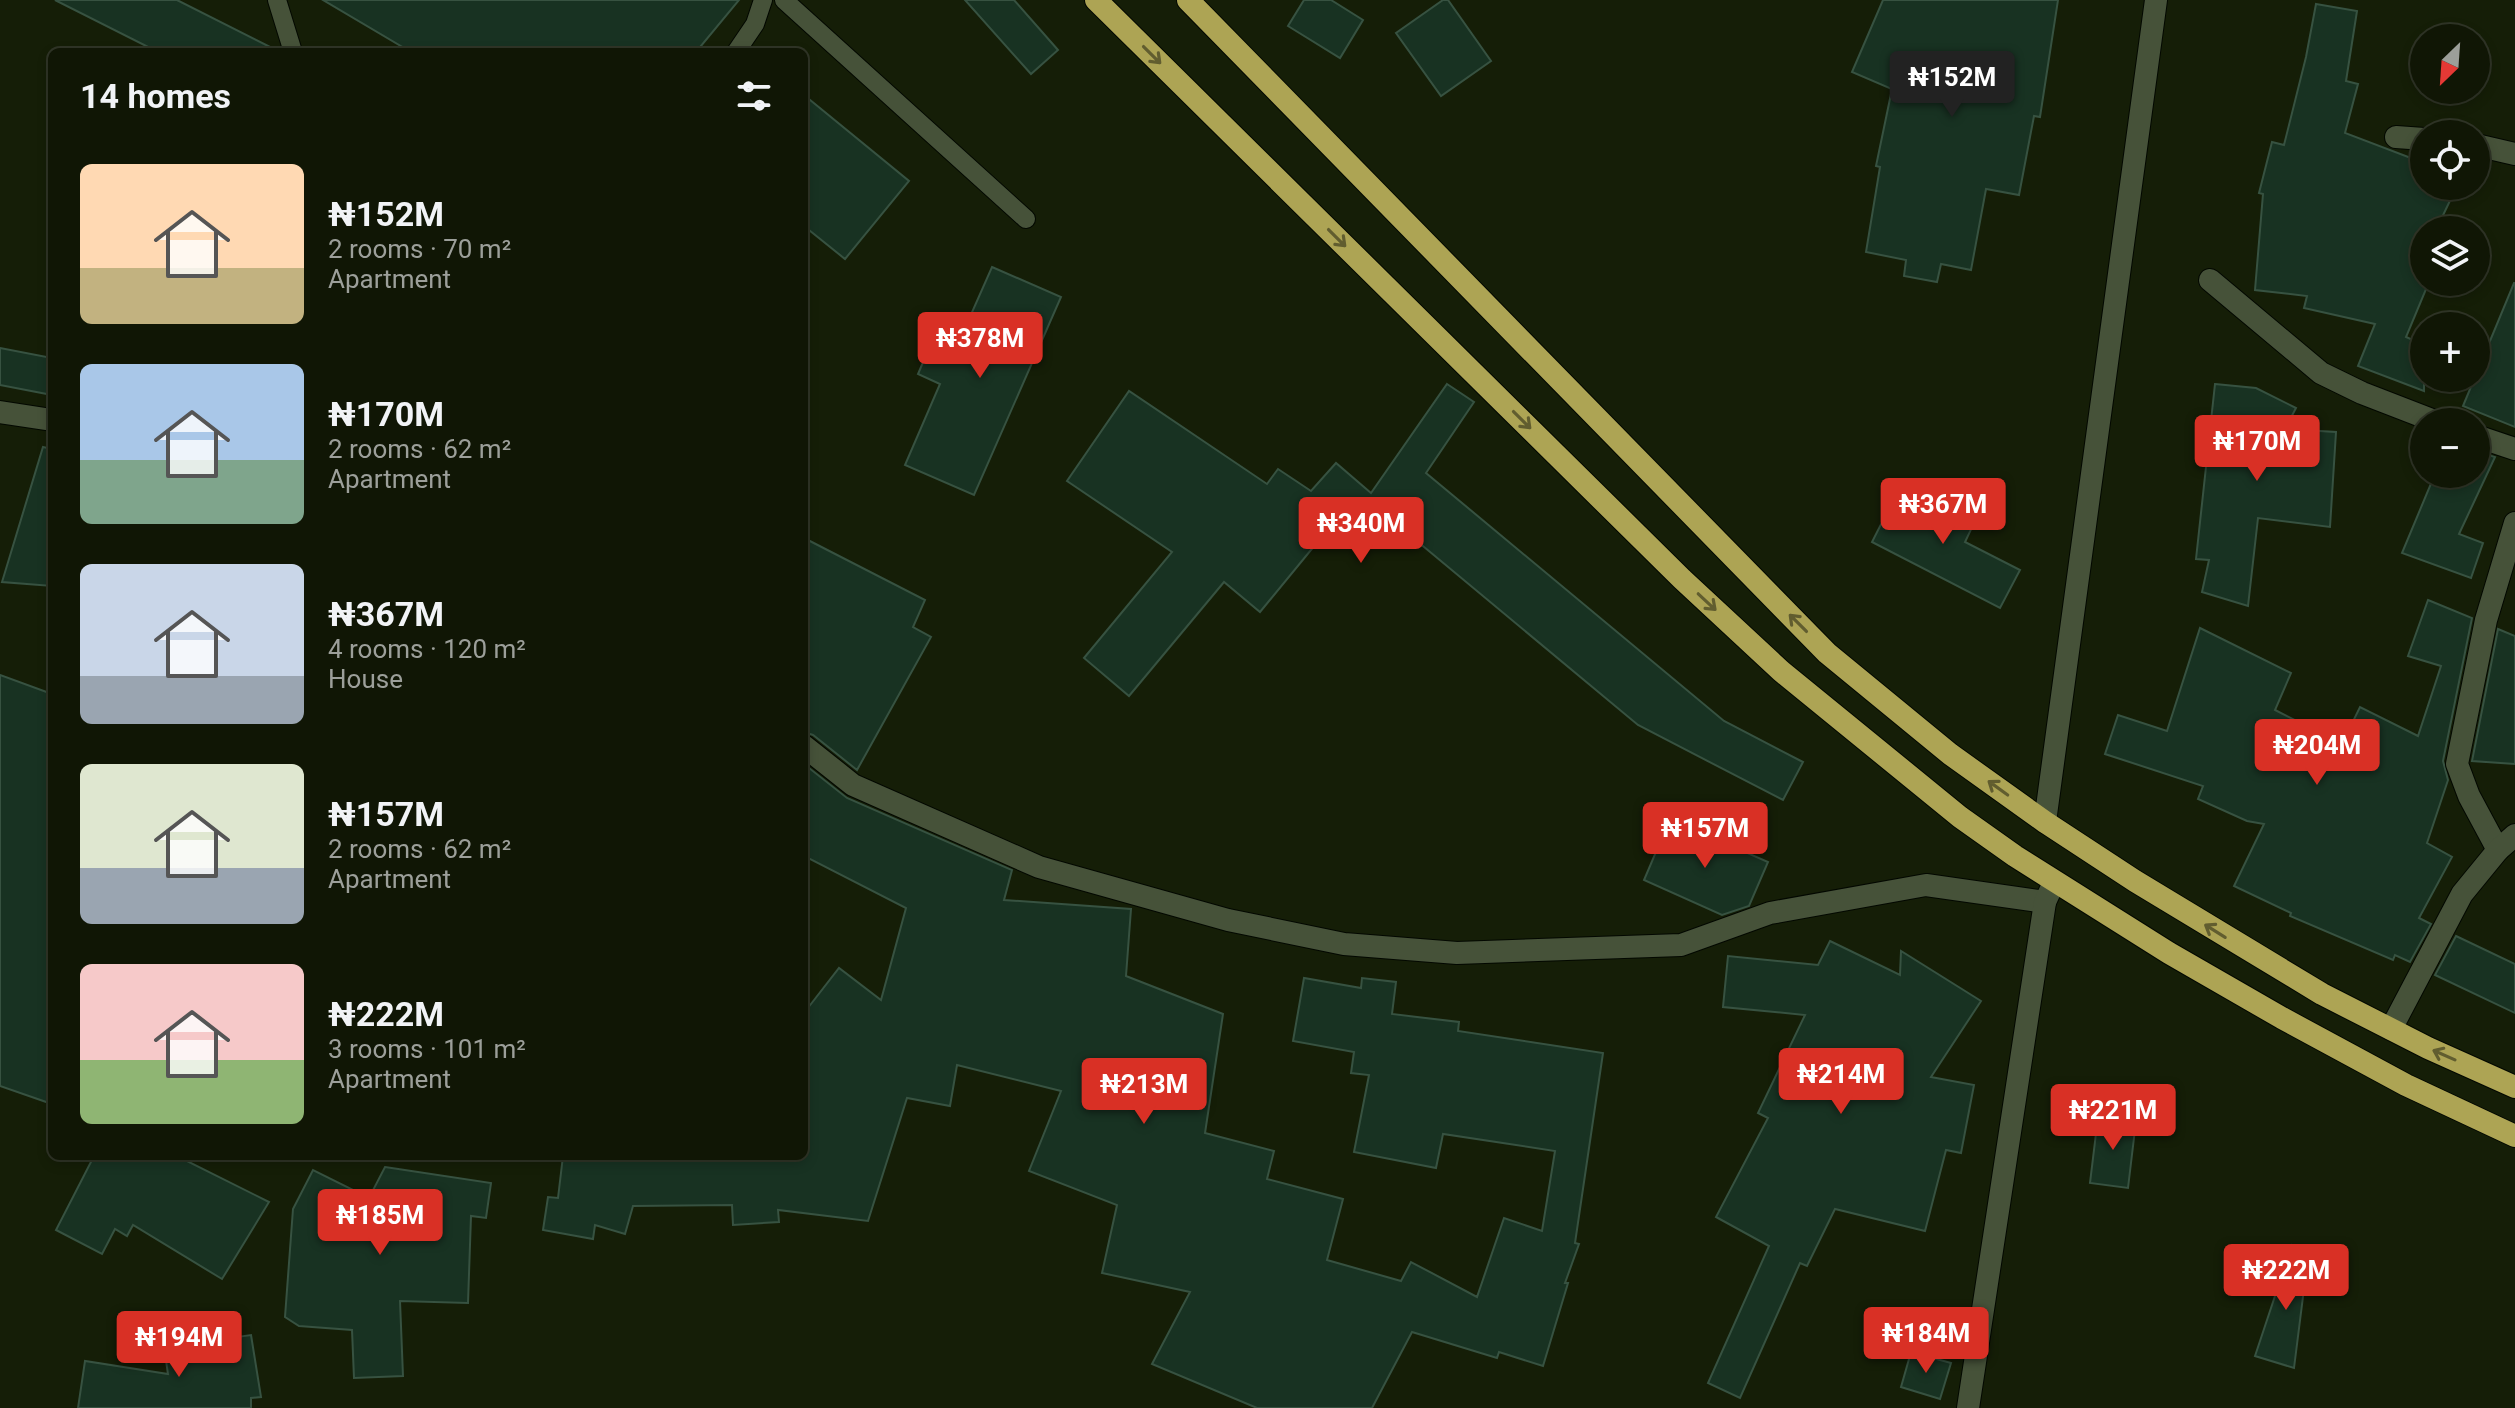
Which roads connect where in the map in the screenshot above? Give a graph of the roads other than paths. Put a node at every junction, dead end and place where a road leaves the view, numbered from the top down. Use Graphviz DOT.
graph roads {
  1 [pos="277,0"];
  2 [pos="763,0"];
  3 [pos="784,0"];
  4 [pos="1096,0"];
  5 [pos="1188,0"];
  6 [pos="2156,0"];
  7 [pos="292,48"];
  8 [pos="739,48"];
  9 [pos="2396,137"];
  10 [pos="2410,138"];
  11 [pos="2490,148"];
  12 [pos="2515,154"];
  13 [pos="1026,219"];
  14 [pos="2210,280"];
  15 [pos="0,412"];
  16 [pos="2410,412"];
  17 [pos="48,419"];
  18 [pos="2490,441"];
  19 [pos="2515,449"];
  20 [pos="2515,523"];
  21 [pos="808,749"];
  22 [pos="2045,822"];
  23 [pos="2507,842"];
  24 [pos="2055,881"];
  25 [pos="2045,902"];
  26 [pos="2391,1029"];
  27 [pos="2515,1087"];
  28 [pos="2515,1136"];
  29 [pos="1968,1408"];
  1 -- 7 [label="lane"];
  2 -- 8 [label="lane"];
  3 -- 13 [label="lane"];
  4 -- 24 [label="highway, one-way"];
  22 -- 5 [label="highway, one-way"];
  6 -- 22 [label="street"];
  9 -- 10 [label="street"];
  11 -- 12 [label="street"];
  14 -- 16 [label="street"];
  15 -- 17 [label="street"];
  18 -- 19 [label="street"];
  20 -- 23 [label="street"];
  21 -- 25 [label="street"];
  26 -- 22 [label="highway, one-way"];
  23 -- 26 [label="street"];
  24 -- 25 [label="street"];
  24 -- 28 [label="highway"];
  25 -- 29 [label="street"];
  27 -- 26 [label="highway, one-way"];
}
